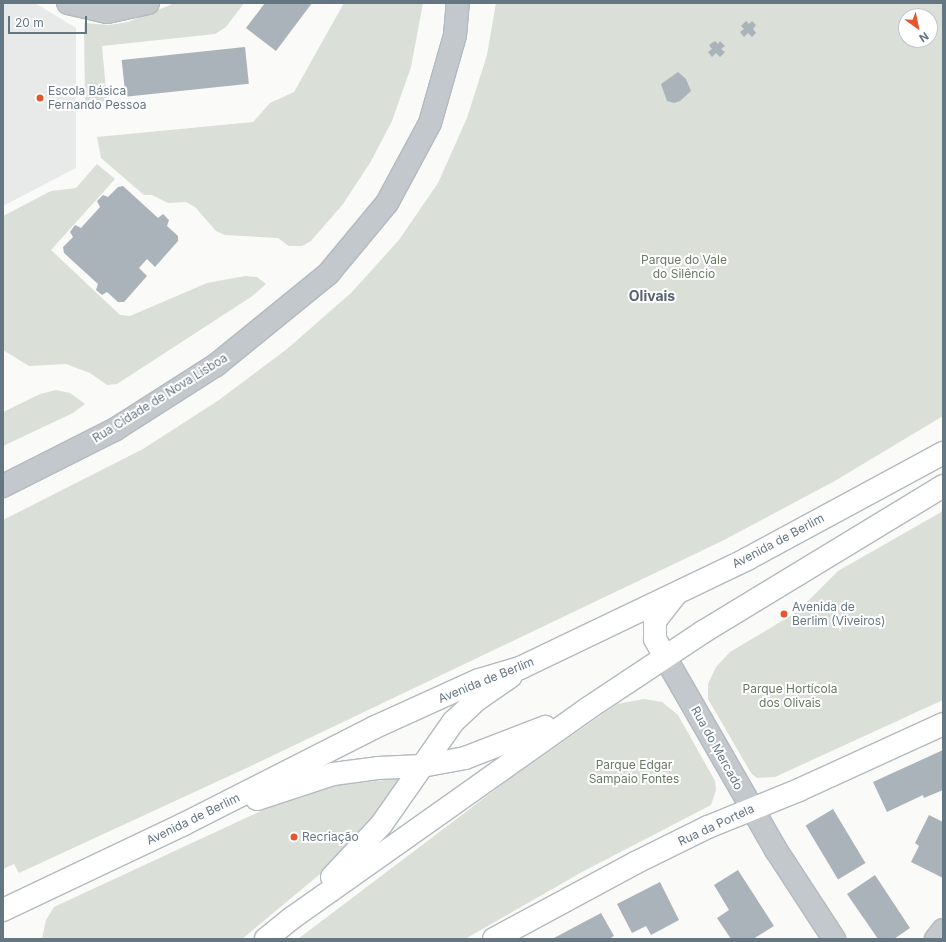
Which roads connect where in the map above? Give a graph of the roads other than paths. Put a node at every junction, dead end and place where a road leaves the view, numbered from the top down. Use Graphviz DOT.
graph roads {
  1 [pos="68,3"];
  2 [pos="148,3"];
  3 [pos="458,3"];
  4 [pos="943,452"];
  5 [pos="3,486"];
  6 [pos="943,486"];
  7 [pos="683,590"];
  8 [pos="665,658"];
  9 [pos="520,668"];
  10 [pos="587,709"];
  11 [pos="943,724"];
  12 [pos="422,766"];
  13 [pos="751,808"];
  14 [pos="184,824"];
  15 [pos="3,910"];
  16 [pos="292,918"];
  17 [pos="943,930"];
  18 [pos="266,939"];
  19 [pos="494,939"];
  20 [pos="834,939"];
  21 [pos="936,939"];
  1 -- 2 [label="street"];
  3 -- 5 [label="street, Rua Cidade de Nova Lisboa"];
  4 -- 7 [label="main road, Avenida de Berlim"];
  6 -- 8 [label="main road"];
  7 -- 8 [label="main road"];
  7 -- 9 [label="main road, Avenida de Berlim"];
  8 -- 10 [label="main road"];
  8 -- 13 [label="street, Rua do Mercado"];
  9 -- 12 [label="main road"];
  9 -- 14 [label="main road, Avenida de Berlim"];
  10 -- 12 [label="main road"];
  10 -- 16 [label="main road"];
  11 -- 13 [label="main road, Rua da Portela"];
  12 -- 14 [label="main road"];
  12 -- 16 [label="main road"];
  13 -- 19 [label="main road, Rua da Portela"];
  13 -- 20 [label="street, Rua do Mercado"];
  14 -- 15 [label="main road, Avenida de Berlim"];
  16 -- 18 [label="main road"];
  17 -- 21 [label="street"];
}
